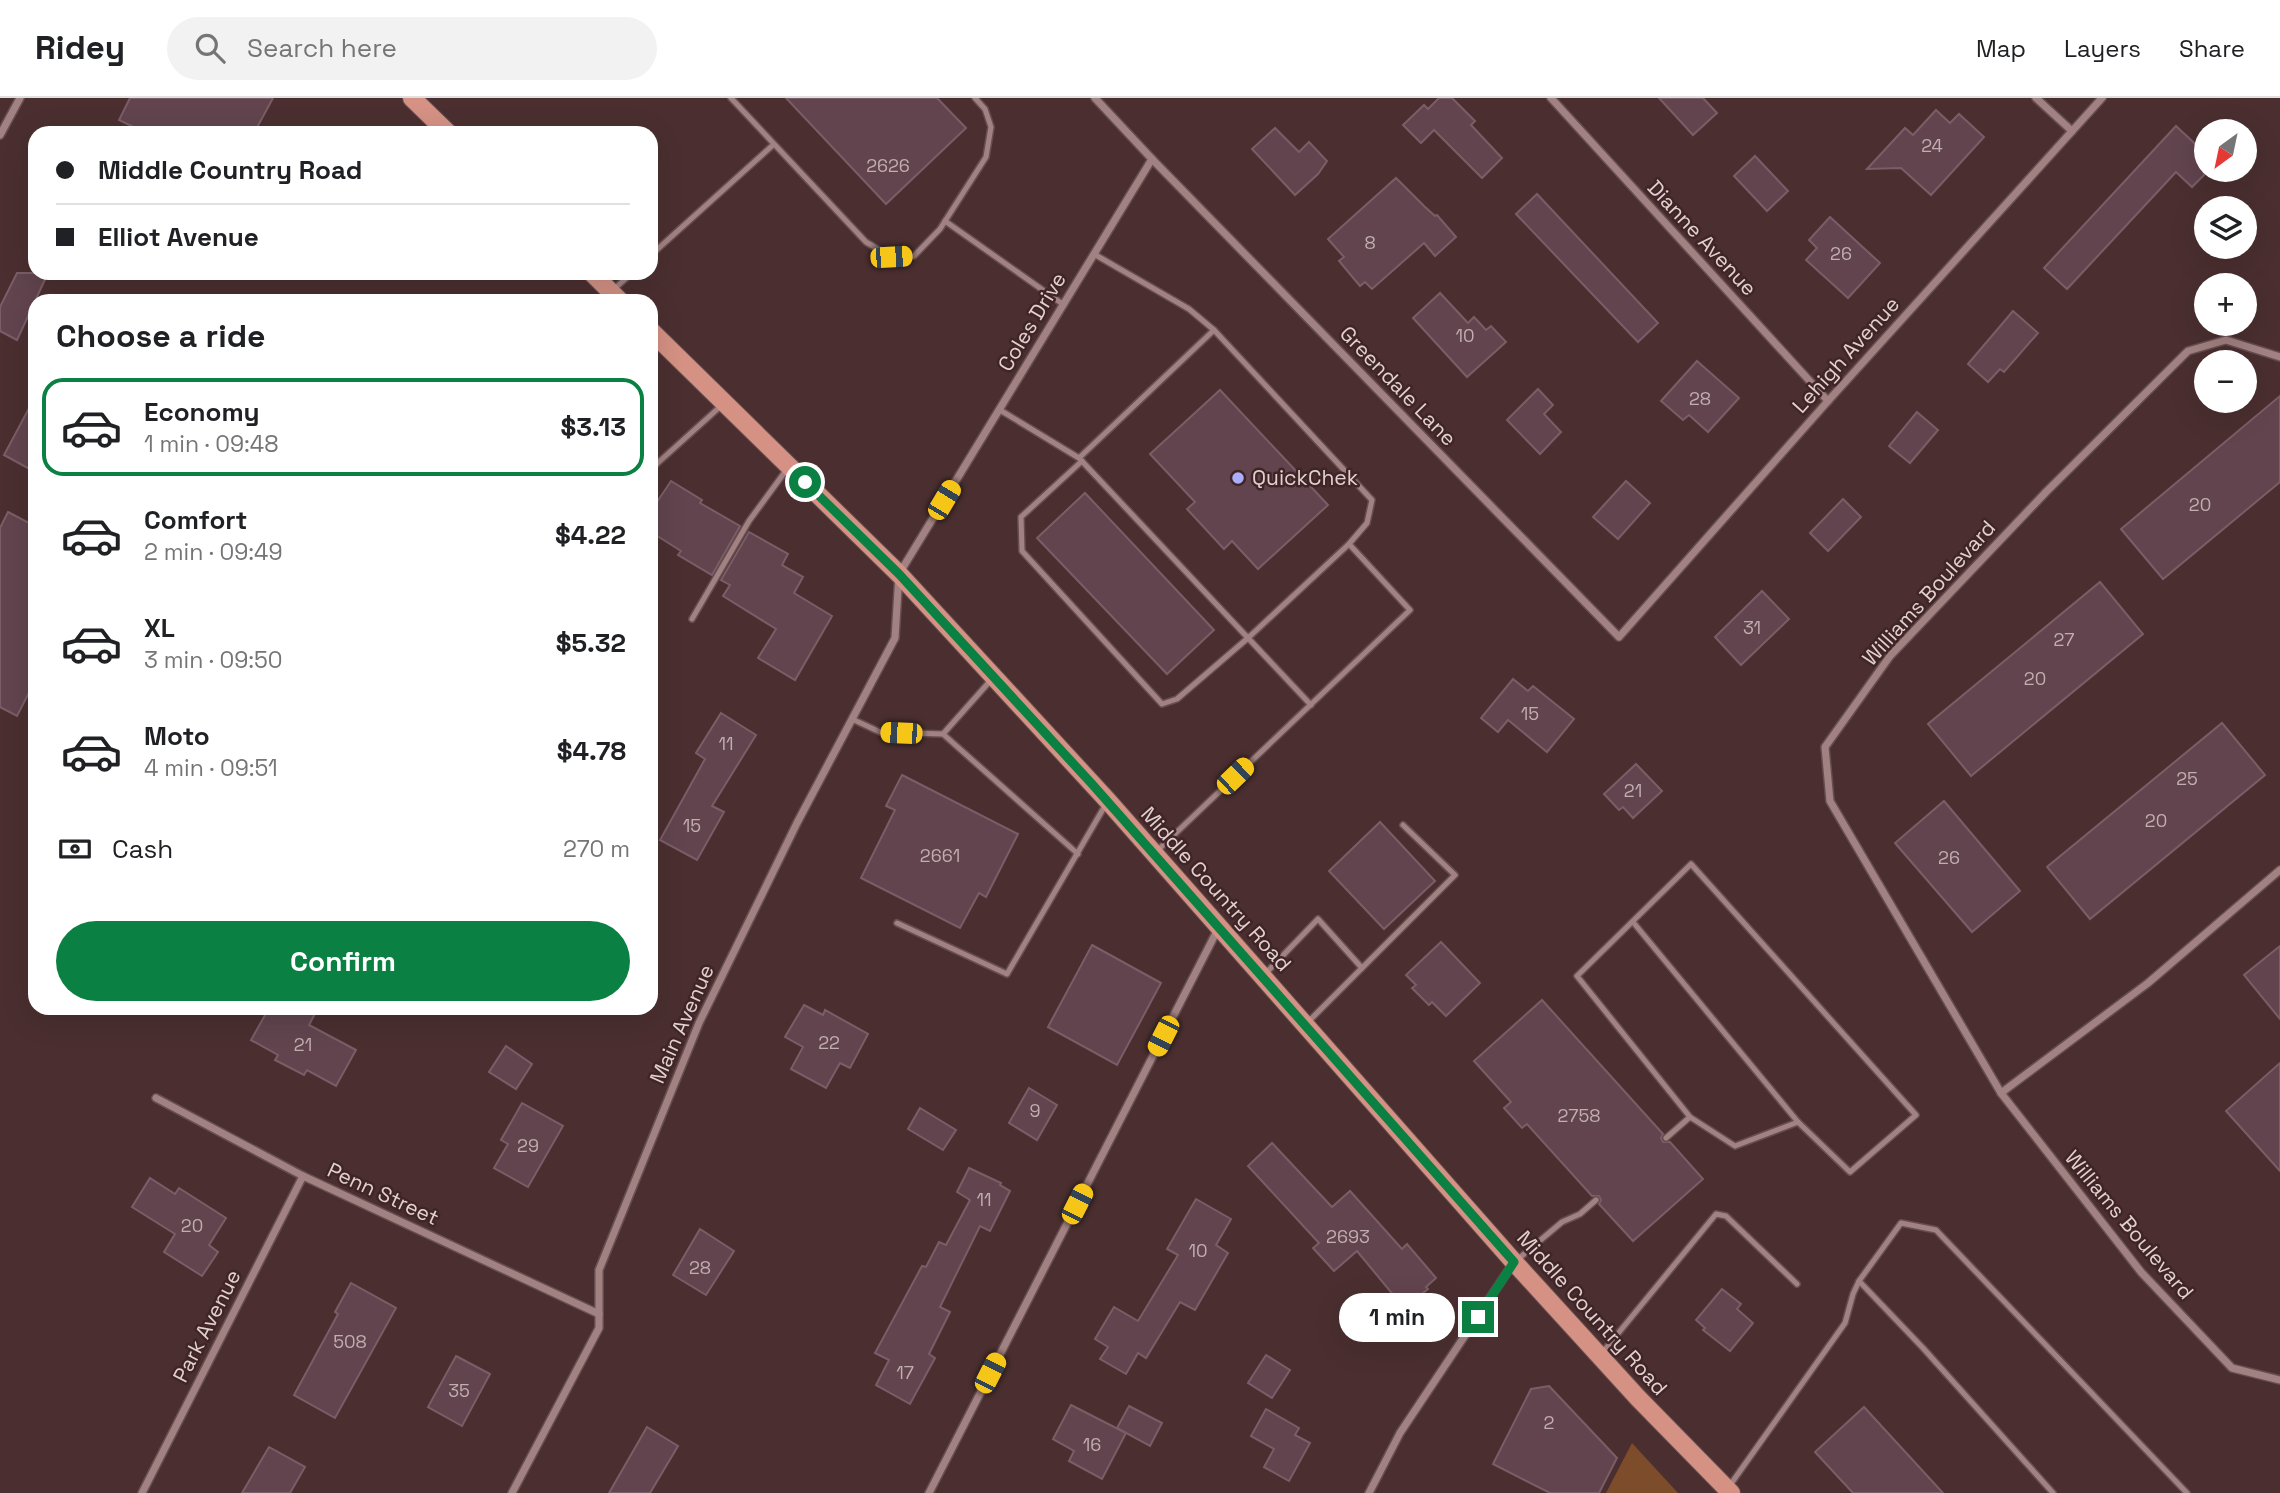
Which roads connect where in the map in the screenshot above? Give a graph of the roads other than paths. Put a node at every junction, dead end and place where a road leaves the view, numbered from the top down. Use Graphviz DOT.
graph roads {
  1 [pos="20,98"];
  2 [pos="412,98"];
  3 [pos="732,98"];
  4 [pos="975,98"];
  5 [pos="1096,98"];
  6 [pos="1550,98"];
  7 [pos="2036,98"];
  8 [pos="2102,98"];
  9 [pos="441,126"];
  10 [pos="2072,131"];
  11 [pos="0,135"];
  12 [pos="774,145"];
  13 [pos="1152,159"];
  14 [pos="945,221"];
  15 [pos="658,250"];
  16 [pos="1094,254"];
  17 [pos="599,280"];
  18 [pos="613,294"];
  19 [pos="1063,304"];
  20 [pos="1214,330"];
  21 [pos="658,338"];
  22 [pos="2280,357"];
  23 [pos="1828,401"];
  24 [pos="724,403"];
  25 [pos="1000,410"];
  26 [pos="1080,460"];
  27 [pos="658,463"];
  28 [pos="789,466"];
  29 [pos="1349,544"];
  30 [pos="899,574"];
  31 [pos="692,619"];
  32 [pos="1619,637"];
  33 [pos="1248,638"];
  34 [pos="994,677"];
  35 [pos="1311,705"];
  36 [pos="852,719"];
  37 [pos="943,734"];
  38 [pos="1108,801"];
  39 [pos="1402,825"];
  40 [pos="1077,854"];
  41 [pos="1153,855"];
  42 [pos="2280,870"];
  43 [pos="1633,922"];
  44 [pos="897,923"];
  45 [pos="1219,927"];
  46 [pos="1362,968"];
  47 [pos="1263,976"];
  48 [pos="1305,1025"];
  49 [pos="2001,1093"];
  50 [pos="156,1098"];
  51 [pos="1690,1117"];
  52 [pos="1798,1122"];
  53 [pos="1666,1138"];
  54 [pos="303,1175"];
  55 [pos="1596,1200"];
  56 [pos="1514,1262"];
  57 [pos="1859,1281"];
  58 [pos="1797,1284"];
  59 [pos="599,1314"];
  60 [pos="1600,1356"];
  61 [pos="2280,1380"];
  62 [pos="1729,1491"];
  63 [pos="142,1493"];
  64 [pos="512,1493"];
  65 [pos="929,1493"];
  66 [pos="1369,1493"];
  67 [pos="2053,1493"];
  68 [pos="2187,1493"];
  1 -- 11 [label="street"];
  2 -- 9 [label="main road"];
  3 -- 12 [label="lane"];
  4 -- 14 [label="lane"];
  5 -- 13 [label="street"];
  6 -- 23 [label="street, Dianne Avenue"];
  7 -- 10 [label="street"];
  8 -- 10 [label="street, Lehigh Avenue"];
  10 -- 23 [label="street, Lehigh Avenue"];
  12 -- 14 [label="lane"];
  12 -- 15 [label="lane"];
  13 -- 16 [label="street, Coles Drive"];
  13 -- 32 [label="street, Greendale Lane"];
  14 -- 19 [label="lane"];
  16 -- 19 [label="street, Coles Drive"];
  16 -- 20 [label="lane"];
  17 -- 18 [label="main road"];
  19 -- 25 [label="street, Coles Drive"];
  20 -- 26 [label="lane"];
  20 -- 29 [label="lane"];
  21 -- 24 [label="main road, Middle Country Road"];
  22 -- 49 [label="street, Williams Boulevard"];
  23 -- 32 [label="street, Lehigh Avenue"];
  24 -- 27 [label="lane"];
  24 -- 28 [label="main road, Middle Country Road"];
  25 -- 26 [label="lane"];
  25 -- 30 [label="street, Coles Drive"];
  26 -- 33 [label="lane"];
  26 -- 33 [label="lane"];
  28 -- 30 [label="main road, Middle Country Road"];
  28 -- 31 [label="lane"];
  29 -- 33 [label="lane"];
  29 -- 35 [label="lane"];
  30 -- 34 [label="main road, Middle Country Road"];
  30 -- 36 [label="street, Main Avenue"];
  33 -- 35 [label="lane"];
  34 -- 37 [label="lane"];
  34 -- 38 [label="main road, Middle Country Road"];
  35 -- 41 [label="lane"];
  36 -- 37 [label="lane"];
  36 -- 59 [label="street, Main Avenue"];
  37 -- 40 [label="lane"];
  38 -- 40 [label="lane"];
  38 -- 41 [label="main road, Middle Country Road"];
  39 -- 46 [label="lane"];
  40 -- 44 [label="lane"];
  41 -- 45 [label="main road, Middle Country Road"];
  42 -- 49 [label="street"];
  43 -- 51 [label="lane"];
  43 -- 52 [label="lane"];
  43 -- 52 [label="lane"];
  45 -- 47 [label="main road, Middle Country Road"];
  45 -- 65 [label="street"];
  46 -- 47 [label="lane"];
  46 -- 48 [label="lane"];
  47 -- 48 [label="main road, Middle Country Road"];
  48 -- 56 [label="main road, Middle Country Road"];
  49 -- 61 [label="street, Williams Boulevard"];
  50 -- 54 [label="street, Penn Street"];
  51 -- 52 [label="lane"];
  51 -- 53 [label="lane"];
  54 -- 59 [label="street, Penn Street"];
  54 -- 63 [label="street, Park Avenue"];
  55 -- 56 [label="lane"];
  56 -- 60 [label="main road, Middle Country Road"];
  56 -- 66 [label="street"];
  57 -- 62 [label="lane"];
  57 -- 67 [label="lane"];
  57 -- 68 [label="lane"];
  58 -- 60 [label="lane"];
  59 -- 64 [label="street, Main Avenue"];
  60 -- 62 [label="main road, Middle Country Road"];
}
